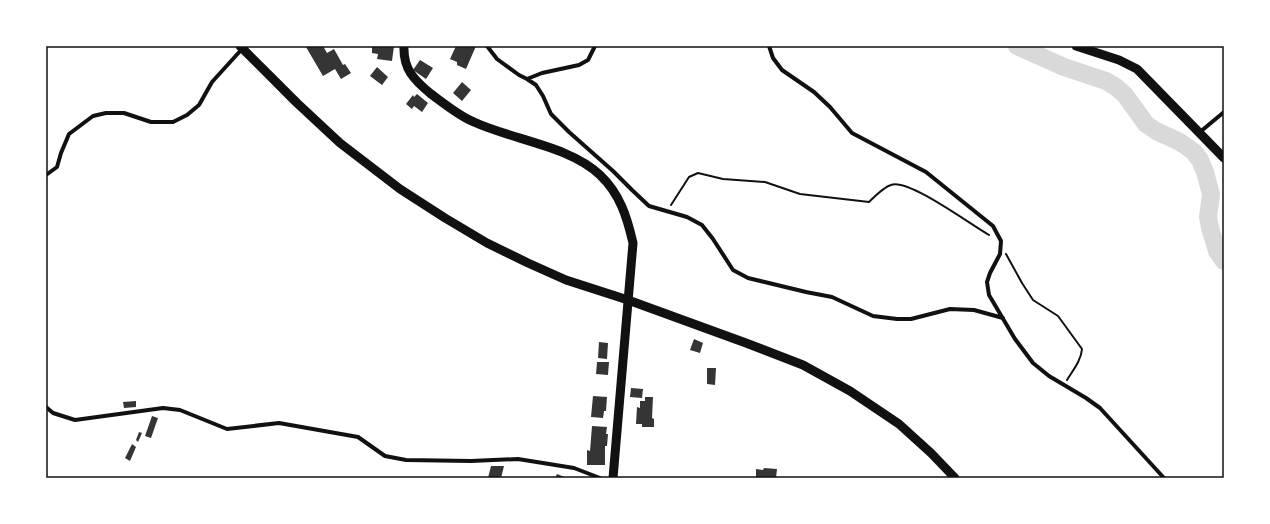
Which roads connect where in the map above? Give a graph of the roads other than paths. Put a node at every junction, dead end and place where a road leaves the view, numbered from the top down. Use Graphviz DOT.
graph roads {
  1 [pos="404,46"];
  2 [pos="487,46"];
  3 [pos="595,46"];
  4 [pos="769,46"];
  5 [pos="1076,46"];
  6 [pos="242,47"];
  7 [pos="527,78"];
  8 [pos="1224,112"];
  9 [pos="1200,132"];
  10 [pos="1224,158"];
  11 [pos="46,175"];
  12 [pos="628,300"];
  13 [pos="1003,318"];
  14 [pos="46,407"];
  15 [pos="600,478"];
  16 [pos="613,478"];
  17 [pos="955,478"];
  18 [pos="1164,478"];
  1 -- 12 [label="main road"];
  2 -- 7 [label="street"];
  3 -- 7 [label="street"];
  4 -- 13 [label="street"];
  5 -- 9 [label="main road"];
  6 -- 11 [label="street"];
  6 -- 12 [label="main road"];
  7 -- 13 [label="street"];
  8 -- 9 [label="street"];
  9 -- 10 [label="main road"];
  12 -- 16 [label="main road"];
  12 -- 17 [label="main road"];
  13 -- 18 [label="street"];
  14 -- 15 [label="street"];
}
